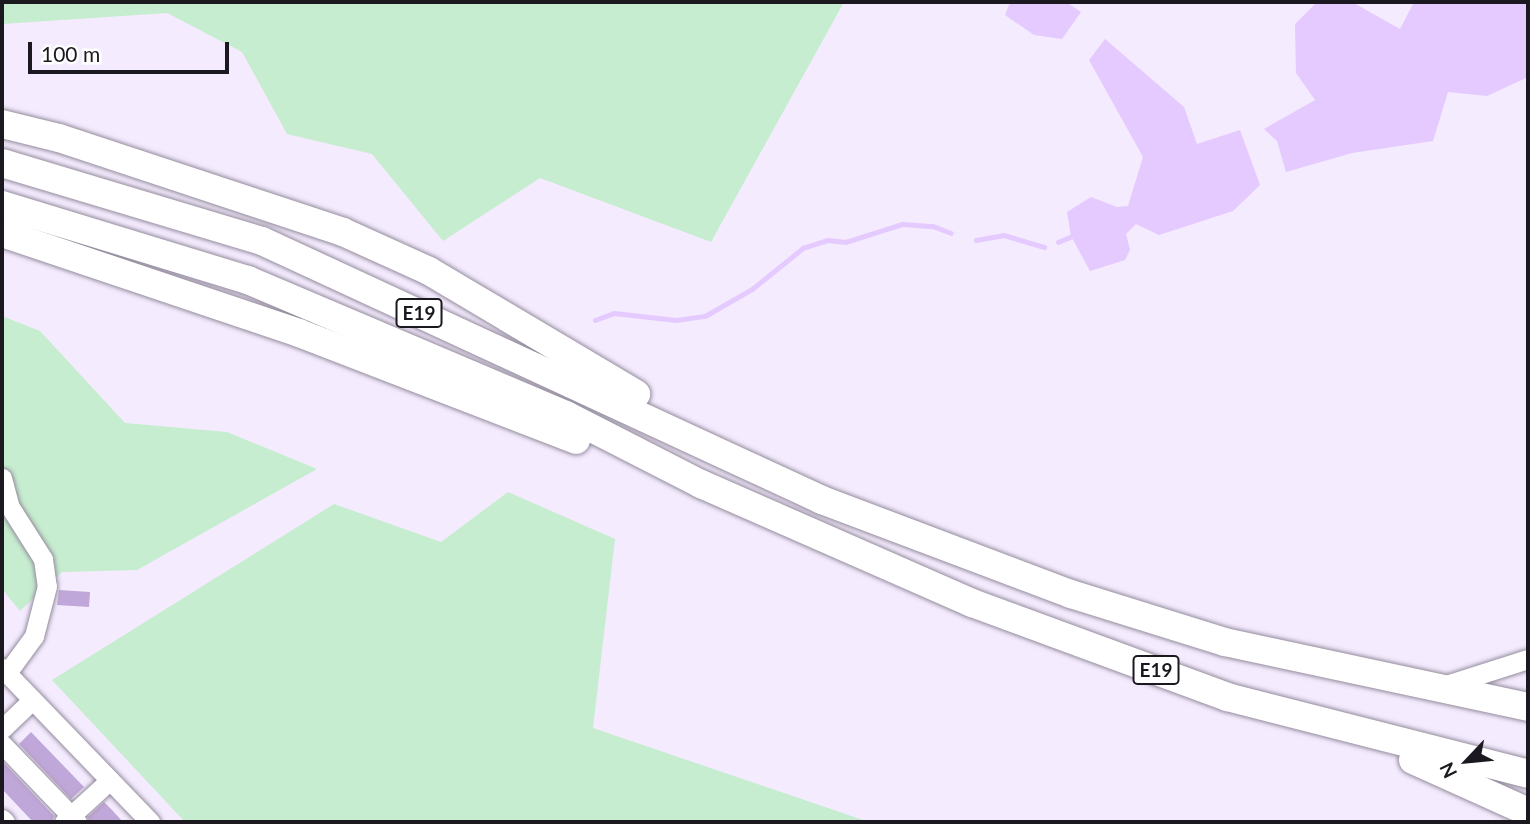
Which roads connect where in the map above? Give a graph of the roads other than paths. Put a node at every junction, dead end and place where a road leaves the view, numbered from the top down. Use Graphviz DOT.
graph roads {
  1 [pos="2,124"];
  2 [pos="2,163"];
  3 [pos="2,205"];
  4 [pos="2,233"];
  5 [pos="2,478"];
  6 [pos="701,484"];
  7 [pos="822,500"];
  8 [pos="1528,659"];
  9 [pos="4,671"];
  10 [pos="1436,688"];
  11 [pos="32,700"];
  12 [pos="1528,707"];
  13 [pos="2,729"];
  14 [pos="1353,732"];
  15 [pos="2,744"];
  16 [pos="1528,774"];
  17 [pos="110,780"];
  18 [pos="1528,813"];
  19 [pos="71,820"];
  20 [pos="150,822"];
  1 -- 7 [label="highway"];
  2 -- 7 [label="highway, E19"];
  3 -- 6 [label="highway, E19"];
  4 -- 6 [label="highway"];
  5 -- 9 [label="street"];
  6 -- 14 [label="highway, E19"];
  7 -- 10 [label="highway, E19"];
  8 -- 10 [label="street"];
  9 -- 11 [label="street"];
  10 -- 12 [label="highway, E19"];
  11 -- 13 [label="street"];
  11 -- 17 [label="street"];
  14 -- 16 [label="highway, E19"];
  14 -- 18 [label="highway"];
  15 -- 19 [label="street"];
  17 -- 19 [label="street"];
  17 -- 20 [label="street"];
}
